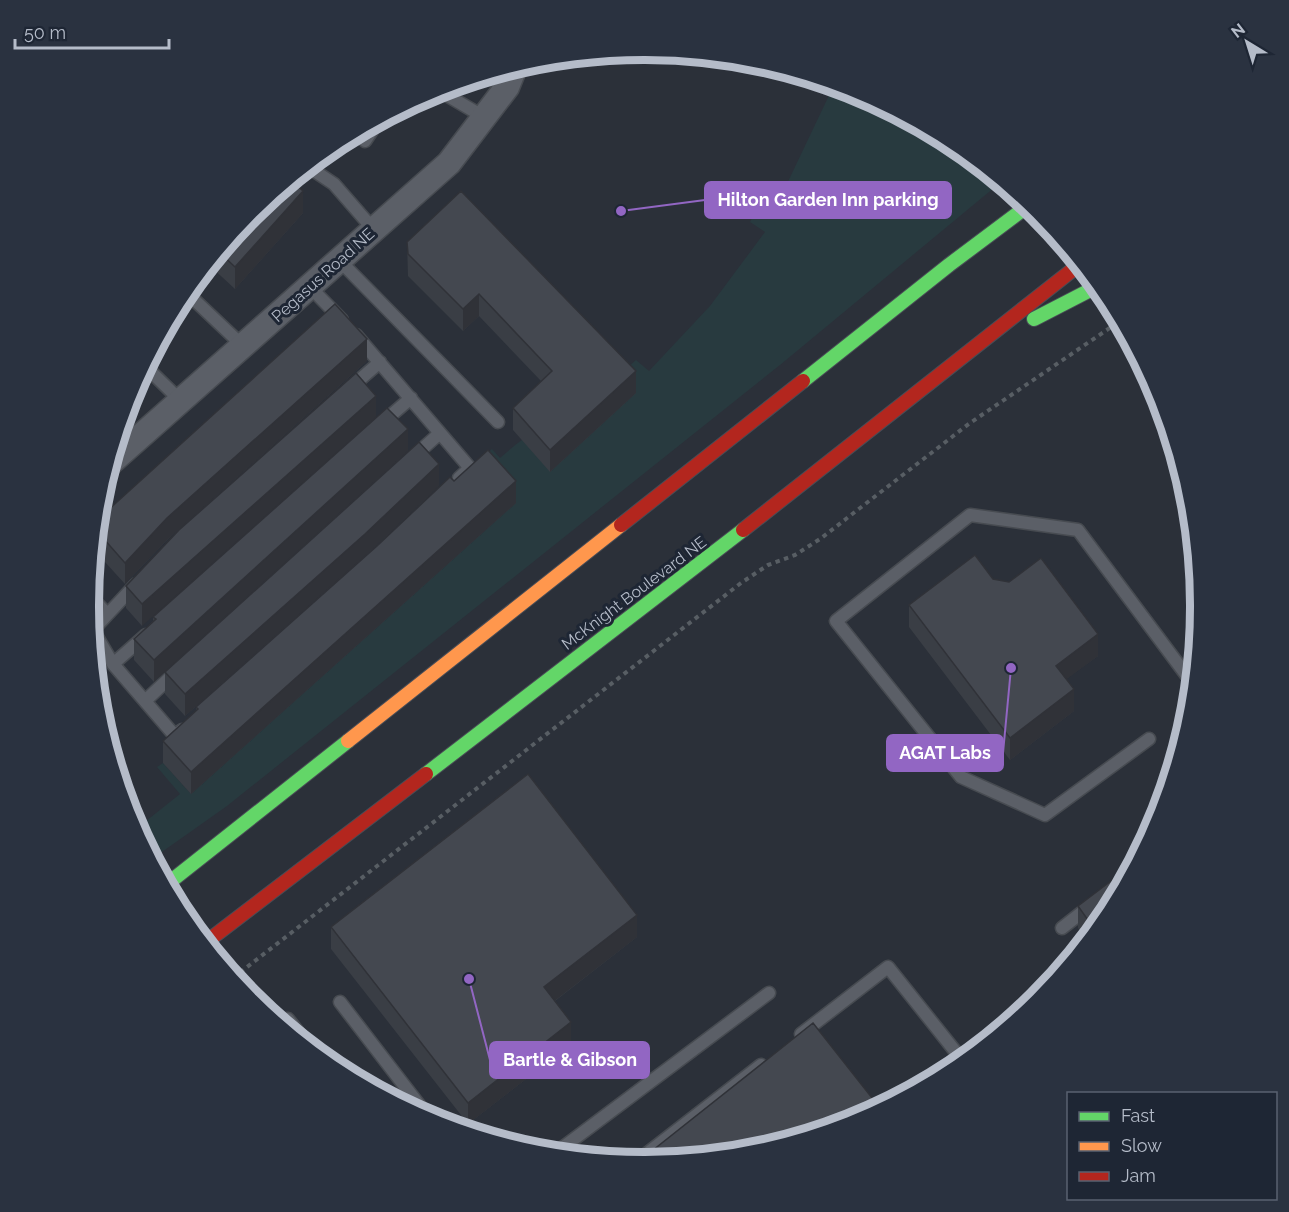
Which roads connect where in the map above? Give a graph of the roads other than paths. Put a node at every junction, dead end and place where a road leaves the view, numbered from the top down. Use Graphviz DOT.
graph roads {
  1 [pos="511,77"];
  2 [pos="449,97"];
  3 [pos="484,117"];
  4 [pos="370,134"];
  5 [pos="365,141"];
  6 [pos="315,171"];
  7 [pos="1012,201"];
  8 [pos="1021,211"];
  9 [pos="374,230"];
  10 [pos="339,260"];
  11 [pos="949,265"];
  12 [pos="1074,269"];
  13 [pos="310,287"];
  14 [pos="1089,290"];
  15 [pos="194,299"];
  16 [pos="243,346"];
  17 [pos="973,350"];
  18 [pos="380,362"];
  19 [pos="152,372"];
  20 [pos="411,398"];
  21 [pos="337,400"];
  22 [pos="181,401"];
  23 [pos="498,422"];
  24 [pos="376,429"];
  25 [pos="441,433"];
  26 [pos="121,450"];
  27 [pos="405,465"];
  28 [pos="453,483"];
  29 [pos="143,577"];
  30 [pos="99,606"];
  31 [pos="107,614"];
  32 [pos="99,623"];
  33 [pos="157,624"];
  34 [pos="100,642"];
  35 [pos="187,662"];
  36 [pos="113,664"];
  37 [pos="1186,675"];
  38 [pos="144,701"];
  39 [pos="193,720"];
  40 [pos="1149,739"];
  41 [pos="173,880"];
  42 [pos="1099,899"];
  43 [pos="1062,928"];
  44 [pos="211,938"];
  45 [pos="769,993"];
  46 [pos="340,1002"];
  47 [pos="794,1039"];
  48 [pos="957,1053"];
  49 [pos="766,1061"];
  50 [pos="417,1102"];
  51 [pos="565,1146"];
  52 [pos="649,1152"];
  1 -- 3 [label="street, Pegasus Road NE"];
  2 -- 3 [label="lane"];
  3 -- 9 [label="street, Pegasus Road NE"];
  4 -- 5 [label="lane"];
  6 -- 9 [label="lane"];
  7 -- 11 [label="main road"];
  8 -- 11 [label="main road"];
  9 -- 10 [label="street, Pegasus Road NE"];
  10 -- 13 [label="street, Pegasus Road NE"];
  10 -- 23 [label="lane"];
  11 -- 41 [label="main road"];
  12 -- 17 [label="main road, McKnight Boulevard NE"];
  13 -- 16 [label="street, Pegasus Road NE"];
  13 -- 18 [label="lane"];
  14 -- 17 [label="main road"];
  15 -- 16 [label="lane"];
  16 -- 22 [label="street, Pegasus Road NE"];
  17 -- 44 [label="main road, McKnight Boulevard NE"];
  18 -- 20 [label="lane"];
  18 -- 21 [label="lane"];
  19 -- 22 [label="lane"];
  20 -- 24 [label="lane"];
  20 -- 25 [label="lane"];
  22 -- 26 [label="street, Pegasus Road NE"];
  25 -- 27 [label="lane"];
  25 -- 28 [label="lane"];
  29 -- 31 [label="lane"];
  30 -- 31 [label="lane"];
  31 -- 32 [label="lane"];
  33 -- 36 [label="lane"];
  34 -- 36 [label="lane"];
  35 -- 38 [label="lane"];
  36 -- 38 [label="lane"];
  37 -- 40 [label="lane"];
  38 -- 39 [label="lane"];
  42 -- 43 [label="lane"];
  45 -- 51 [label="lane"];
  46 -- 50 [label="lane"];
  47 -- 48 [label="lane"];
  49 -- 52 [label="lane"];
}
